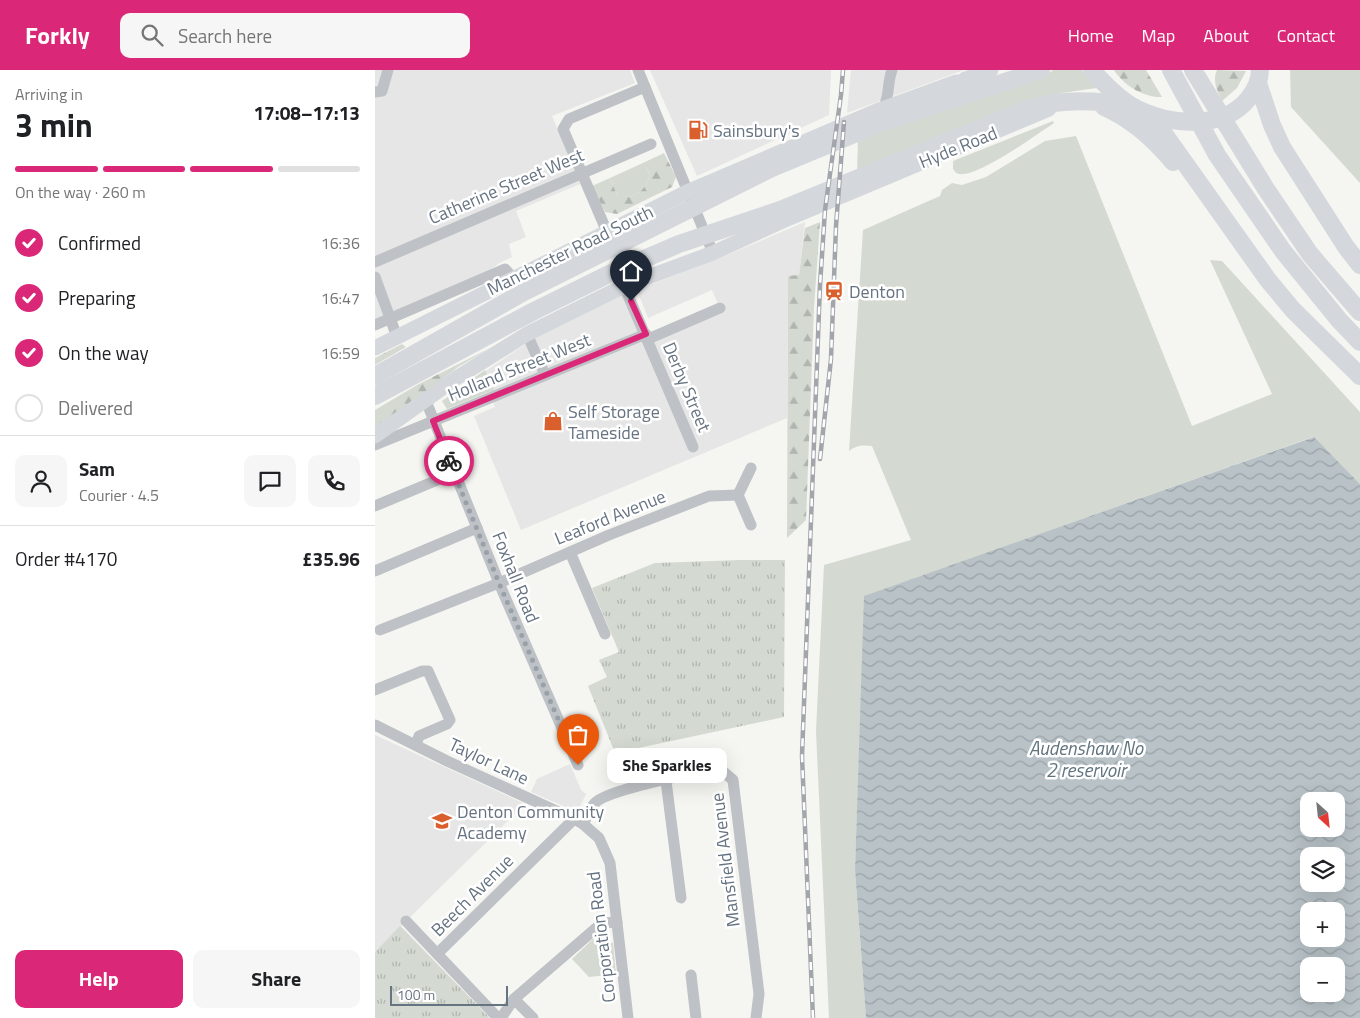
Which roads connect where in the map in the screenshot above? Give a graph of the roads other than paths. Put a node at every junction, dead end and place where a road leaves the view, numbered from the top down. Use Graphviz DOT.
graph roads {
  1 [pos="388,70"];
  2 [pos="638,70"];
  3 [pos="1041,70"];
  4 [pos="1092,70"];
  5 [pos="1171,70"];
  6 [pos="1193,70"];
  7 [pos="891,73"];
  8 [pos="1260,74"];
  9 [pos="1006,76"];
  10 [pos="645,87"];
  11 [pos="375,92"];
  12 [pos="909,99"];
  13 [pos="1090,101"];
  14 [pos="1134,107"];
  15 [pos="881,114"];
  16 [pos="1150,114"];
  17 [pos="651,144"];
  18 [pos="899,166"];
  19 [pos="581,173"];
  20 [pos="687,192"];
  21 [pos="607,232"];
  22 [pos="1234,233"];
  23 [pos="713,253"];
  24 [pos="375,262"];
  25 [pos="1360,265"];
  26 [pos="375,277"];
  27 [pos="513,278"];
  28 [pos="624,286"];
  29 [pos="720,308"];
  30 [pos="1360,312"];
  31 [pos="390,319"];
  32 [pos="375,325"];
  33 [pos="527,334"];
  34 [pos="647,336"];
  35 [pos="397,337"];
  36 [pos="1360,342"];
  37 [pos="375,348"];
  38 [pos="545,375"];
  39 [pos="375,376"];
  40 [pos="1360,376"];
  41 [pos="375,396"];
  42 [pos="426,401"];
  43 [pos="433,421"];
  44 [pos="375,436"];
  45 [pos="375,445"];
  46 [pos="693,447"];
  47 [pos="751,468"];
  48 [pos="453,473"];
  49 [pos="738,495"];
  50 [pos="375,506"];
  51 [pos="751,524"];
  52 [pos="477,528"];
  53 [pos="570,552"];
  54 [pos="375,571"];
  55 [pos="499,583"];
  56 [pos="380,630"];
  57 [pos="605,634"];
  58 [pos="375,690"];
  59 [pos="375,725"];
  60 [pos="416,745"];
  61 [pos="578,765"];
  62 [pos="666,780"];
  63 [pos="579,821"];
  64 [pos="606,852"];
  65 [pos="681,898"];
  66 [pos="406,921"];
  67 [pos="617,922"];
  68 [pos="438,953"];
  69 [pos="691,975"];
  70 [pos="514,999"];
  71 [pos="500,1018"];
  72 [pos="533,1018"];
  73 [pos="628,1018"];
  74 [pos="696,1018"];
  75 [pos="756,1018"];
  1 -- 11 [label="street"];
  2 -- 10 [label="street"];
  3 -- 9 [label="highway"];
  4 -- 14 [label="highway"];
  5 -- 36 [label="highway"];
  6 -- 30 [label="highway"];
  7 -- 12 [label="street"];
  7 -- 15 [label="street"];
  8 -- 16 [label="highway"];
  8 -- 25 [label="highway"];
  9 -- 12 [label="main road"];
  9 -- 15 [label="highway"];
  10 -- 19 [label="street"];
  10 -- 20 [label="street"];
  12 -- 15 [label="main road"];
  13 -- 14 [label="highway"];
  13 -- 18 [label="highway"];
  13 -- 22 [label="highway"];
  14 -- 16 [label="highway"];
  15 -- 20 [label="main road, Manchester Road South"];
  15 -- 39 [label="highway"];
  16 -- 22 [label="highway"];
  17 -- 19 [label="street, Catherine Street West"];
  18 -- 23 [label="main road, Hyde Road"];
  18 -- 41 [label="highway"];
  19 -- 21 [label="street"];
  19 -- 24 [label="street, Catherine Street West"];
  20 -- 21 [label="main road, Manchester Road South"];
  20 -- 23 [label="street"];
  21 -- 27 [label="main road, Manchester Road South"];
  22 -- 40 [label="highway"];
  23 -- 28 [label="main road, Hyde Road"];
  26 -- 31 [label="street"];
  27 -- 31 [label="street"];
  27 -- 35 [label="main road, Manchester Road South"];
  28 -- 33 [label="main road, Hyde Road"];
  28 -- 34 [label="street, Derby Street"];
  29 -- 34 [label="street, Holland Street West"];
  31 -- 32 [label="street"];
  31 -- 35 [label="street"];
  33 -- 38 [label="street"];
  33 -- 42 [label="main road, Hyde Road"];
  34 -- 38 [label="street, Holland Street West"];
  34 -- 46 [label="street, Derby Street"];
  35 -- 37 [label="main road, Manchester Road South"];
  38 -- 43 [label="street, Holland Street West"];
  42 -- 43 [label="street, Foxhall Road"];
  42 -- 44 [label="main road, Hyde Road"];
  43 -- 45 [label="street, Holland Street West"];
  43 -- 48 [label="street, Foxhall Road"];
  47 -- 49 [label="street"];
  48 -- 50 [label="street"];
  48 -- 52 [label="street, Foxhall Road"];
  49 -- 51 [label="street"];
  49 -- 53 [label="street, Leaford Avenue"];
  52 -- 54 [label="street"];
  52 -- 55 [label="street, Foxhall Road"];
  53 -- 55 [label="street, Leaford Avenue"];
  53 -- 57 [label="street"];
  55 -- 56 [label="street, Leaford Avenue"];
  55 -- 61 [label="street, Foxhall Road"];
  58 -- 60 [label="street"];
  59 -- 60 [label="street, Taylor Lane"];
  60 -- 63 [label="street, Taylor Lane"];
  62 -- 63 [label="street, Mansfield Avenue"];
  62 -- 65 [label="street"];
  62 -- 75 [label="street, Mansfield Avenue"];
  63 -- 64 [label="street, Taylor Lane"];
  63 -- 68 [label="street, Beech Avenue"];
  64 -- 67 [label="street, Corporation Road"];
  66 -- 68 [label="street"];
  67 -- 70 [label="street"];
  67 -- 73 [label="street, Corporation Road"];
  68 -- 71 [label="street"];
  69 -- 74 [label="street"];
  70 -- 71 [label="street"];
  70 -- 72 [label="street"];
}
